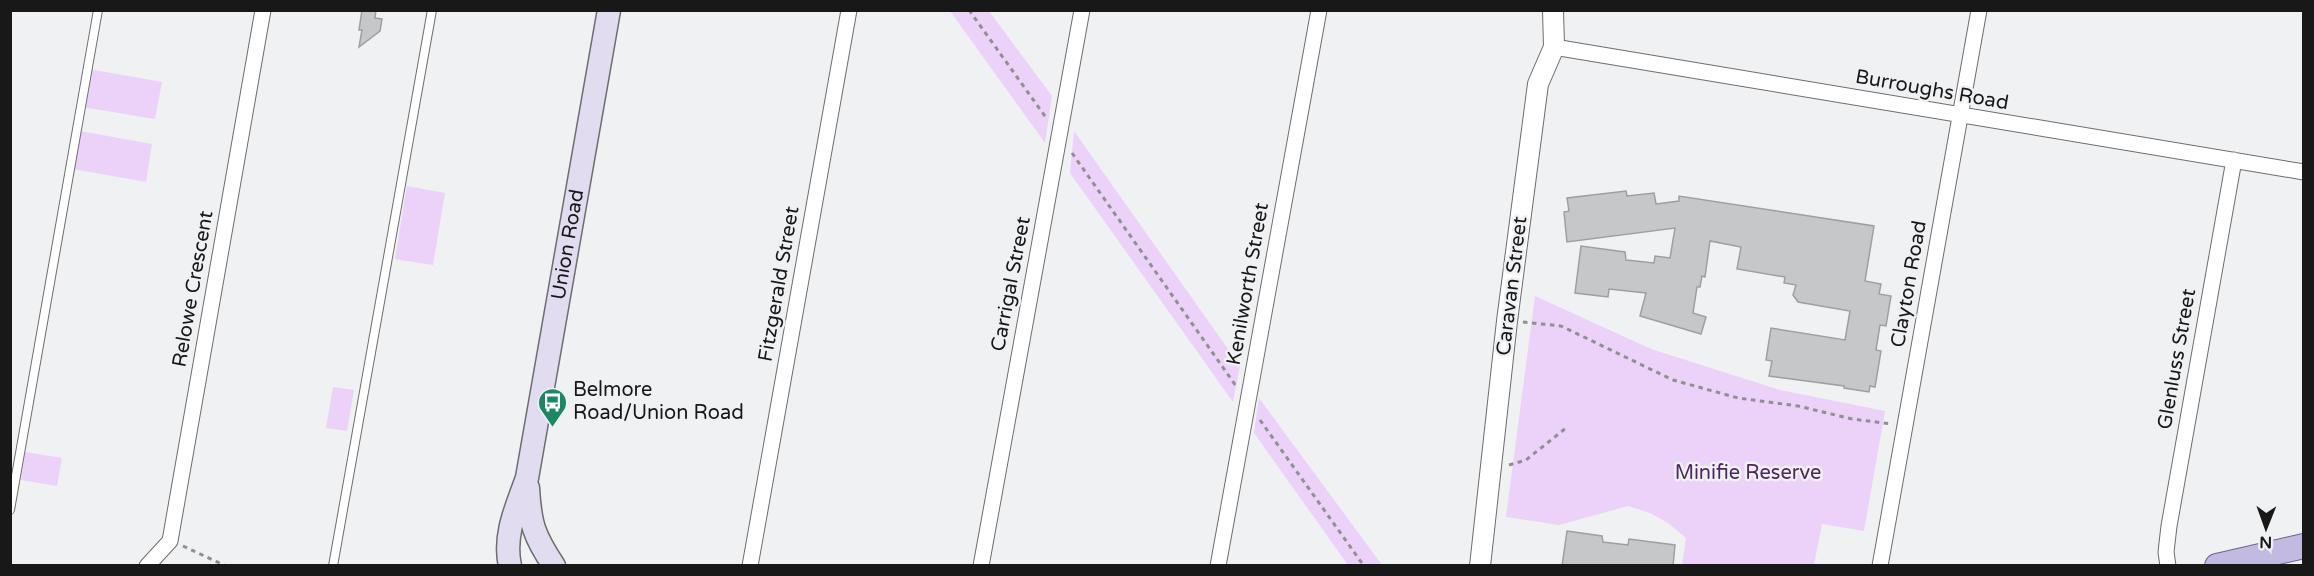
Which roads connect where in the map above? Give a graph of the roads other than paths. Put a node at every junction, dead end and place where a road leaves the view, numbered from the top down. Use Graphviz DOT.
graph roads {
  1 [pos="98,10"];
  2 [pos="263,10"];
  3 [pos="432,10"];
  4 [pos="609,10"];
  5 [pos="849,10"];
  6 [pos="1083,10"];
  7 [pos="1319,10"];
  8 [pos="1552,10"];
  9 [pos="1979,10"];
  10 [pos="1554,47"];
  11 [pos="1960,116"];
  12 [pos="2234,160"];
  13 [pos="2304,172"];
  14 [pos="527,478"];
  15 [pos="10,510"];
  16 [pos="2304,546"];
  17 [pos="147,566"];
  18 [pos="333,566"];
  19 [pos="510,566"];
  20 [pos="554,566"];
  21 [pos="750,566"];
  22 [pos="981,566"];
  23 [pos="1218,566"];
  24 [pos="1479,566"];
  25 [pos="1880,566"];
  26 [pos="2168,566"];
  27 [pos="2217,566"];
  1 -- 15 [label="lane"];
  2 -- 17 [label="street, Relowe Crescent"];
  3 -- 18 [label="lane"];
  4 -- 14 [label="main road, Union Road"];
  5 -- 21 [label="street, Fitzgerald Street"];
  6 -- 22 [label="street, Carrigal Street"];
  7 -- 23 [label="street, Kenilworth Street"];
  8 -- 10 [label="street, Caravan Street"];
  9 -- 11 [label="street, Clayton Road"];
  10 -- 11 [label="street, Burroughs Road"];
  10 -- 24 [label="street, Caravan Street"];
  11 -- 12 [label="street, Burroughs Road"];
  11 -- 25 [label="street, Clayton Road"];
  12 -- 13 [label="street, Burroughs Road"];
  12 -- 26 [label="street, Glenluss Street"];
  14 -- 19 [label="main road, Union Road"];
  14 -- 20 [label="main road, Union Road"];
  16 -- 27 [label="main road"];
}
